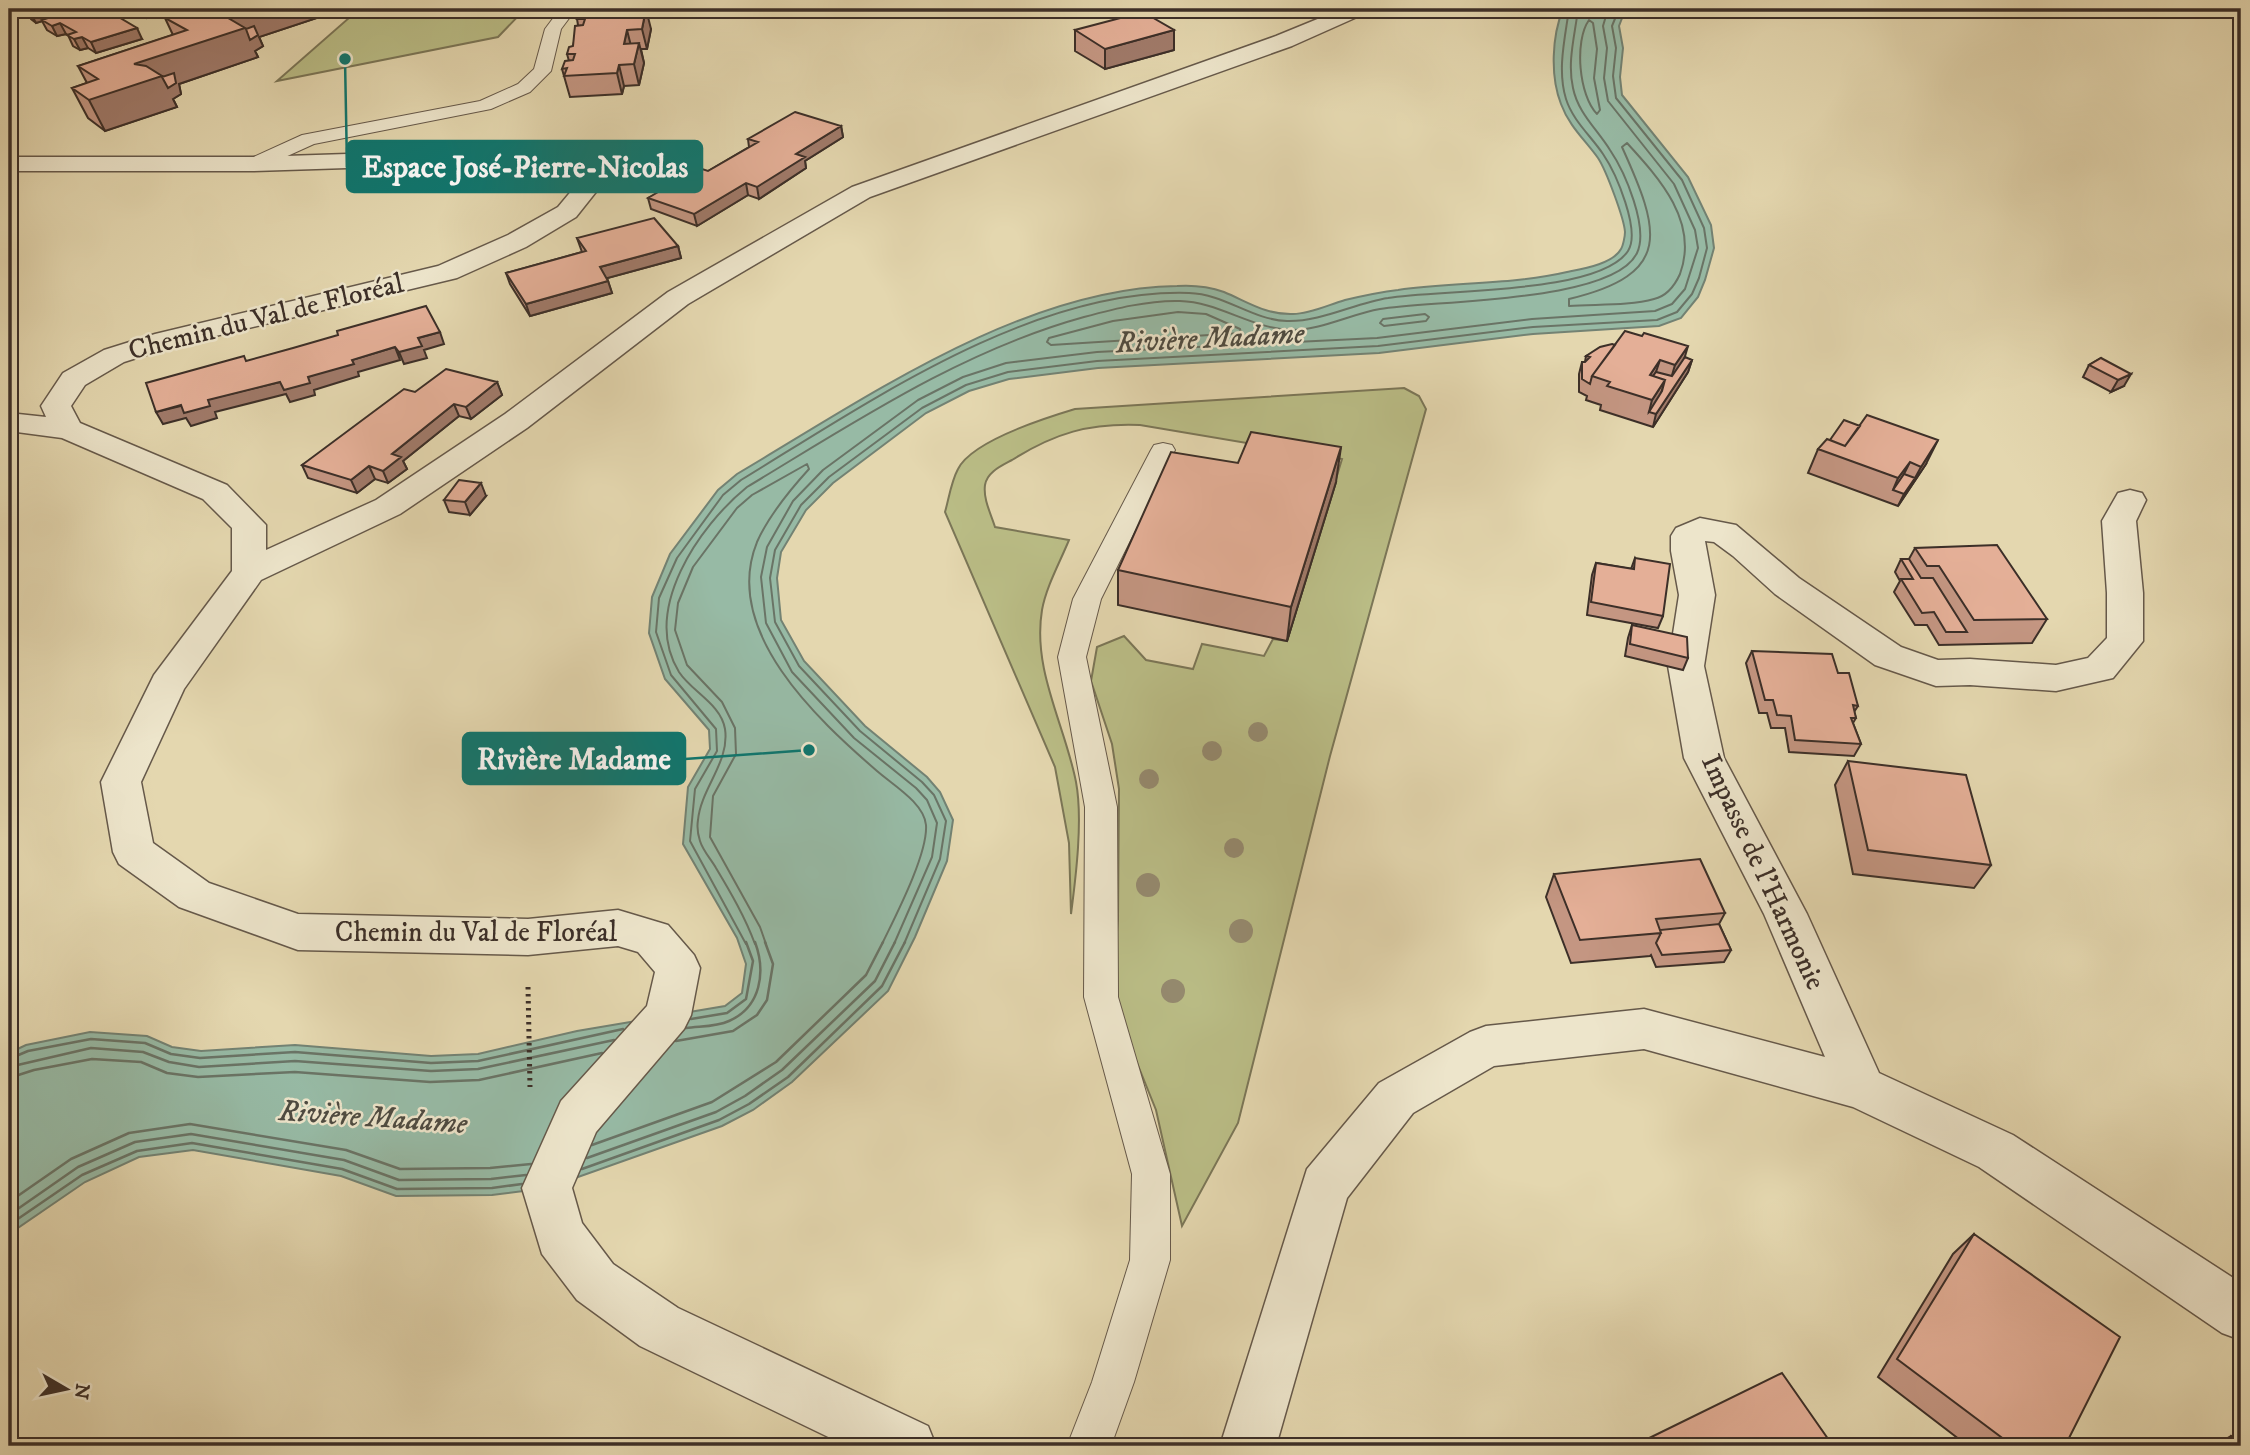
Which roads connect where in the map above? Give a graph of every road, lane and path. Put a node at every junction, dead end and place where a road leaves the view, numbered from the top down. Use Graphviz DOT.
graph roads {
  1 [pos="568,9"];
  2 [pos="1359,9"];
  3 [pos="9,164"];
  4 [pos="254,164"];
  5 [pos="9,422"];
  6 [pos="68,429"];
  7 [pos="1163,450"];
  8 [pos="2130,500"];
  9 [pos="249,572"];
  10 [pos="528,937"];
  11 [pos="1863,1088"];
  12 [pos="530,1100"];
  13 [pos="2241,1314"];
  14 [pos="908,1446"];
  15 [pos="1089,1446"];
  16 [pos="1248,1446"];
  1 -- 4 [label="lane"];
  2 -- 9 [label="street"];
  3 -- 4 [label="street"];
  4 -- 6 [label="street, Chemin du Val de Floréal"];
  5 -- 6 [label="street"];
  6 -- 9 [label="street"];
  7 -- 15 [label="lane"];
  8 -- 11 [label="street, Impasse de l'Harmonie"];
  9 -- 10 [label="street, Chemin du Val de Floréal"];
  10 -- 12 [label="path"];
  10 -- 14 [label="street, Chemin du Val de Floréal"];
  11 -- 13 [label="street"];
  11 -- 16 [label="street"];
}
